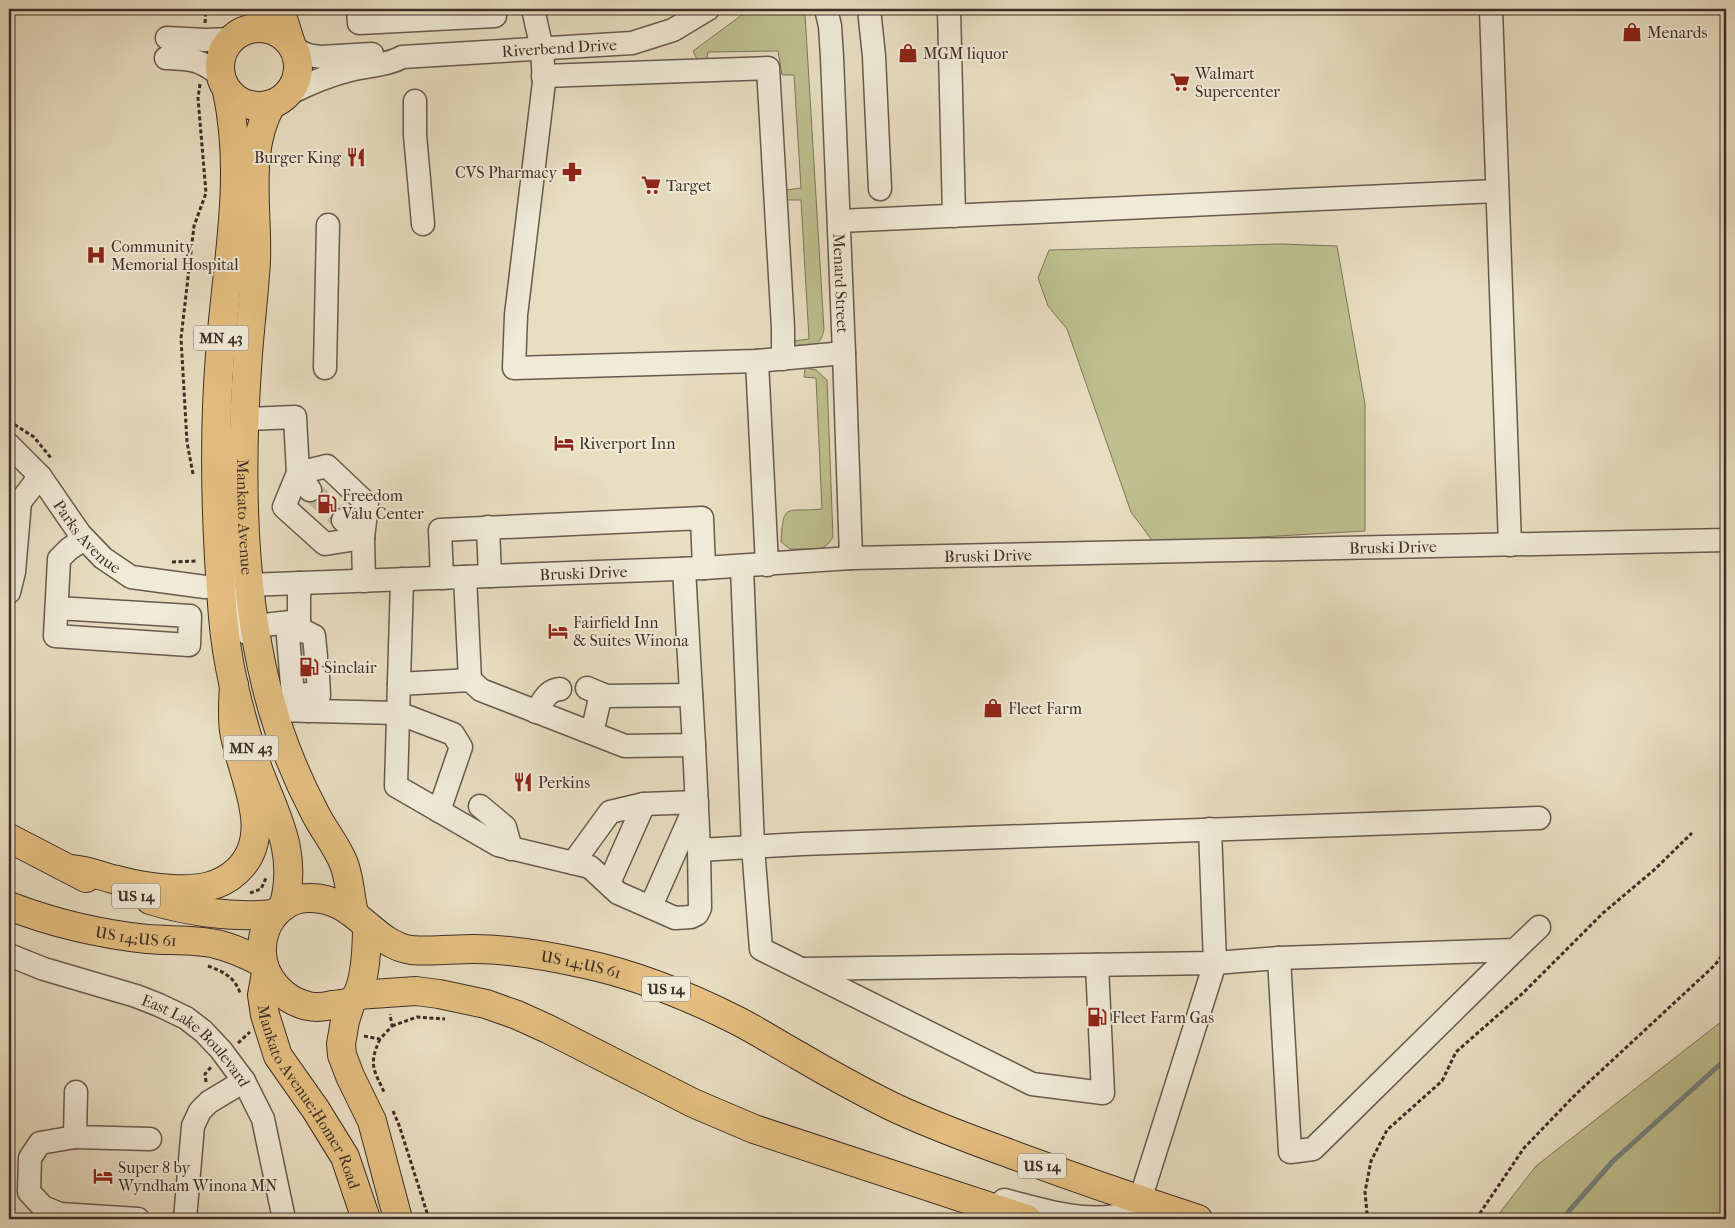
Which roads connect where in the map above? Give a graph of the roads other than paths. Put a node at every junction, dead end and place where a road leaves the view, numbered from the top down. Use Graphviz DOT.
graph roads {
  1 [pos="280,9"];
  2 [pos="358,9"];
  3 [pos="494,9"];
  4 [pos="533,9"];
  5 [pos="708,9"];
  6 [pos="826,9"];
  7 [pos="869,9"];
  8 [pos="950,9"];
  9 [pos="1491,9"];
  10 [pos="241,26"];
  11 [pos="292,46"];
  12 [pos="542,49"];
  13 [pos="402,57"];
  14 [pos="543,76"];
  15 [pos="216,81"];
  16 [pos="280,100"];
  17 [pos="416,101"];
  18 [pos="880,189"];
  19 [pos="1497,191"];
  20 [pos="954,216"];
  21 [pos="839,221"];
  22 [pos="423,224"];
  23 [pos="328,225"];
  24 [pos="844,353"];
  25 [pos="783,359"];
  26 [pos="757,361"];
  27 [pos="324,368"];
  28 [pos="245,419"];
  29 [pos="217,432"];
  30 [pos="9,445"];
  31 [pos="47,469"];
  32 [pos="304,481"];
  33 [pos="14,502"];
  34 [pos="343,520"];
  35 [pos="488,527"];
  36 [pos="84,538"];
  37 [pos="363,538"];
  38 [pos="1726,540"];
  39 [pos="1510,545"];
  40 [pos="850,558"];
  41 [pos="767,565"];
  42 [pos="742,567"];
  43 [pos="694,569"];
  44 [pos="490,576"];
  45 [pos="465,577"];
  46 [pos="442,578"];
  47 [pos="402,579"];
  48 [pos="364,581"];
  49 [pos="299,583"];
  50 [pos="250,585"];
  51 [pos="221,586"];
  52 [pos="9,592"];
  53 [pos="57,608"];
  54 [pos="255,626"];
  55 [pos="300,629"];
  56 [pos="470,680"];
  57 [pos="399,684"];
  58 [pos="234,685"];
  59 [pos="311,688"];
  60 [pos="560,689"];
  61 [pos="691,695"];
  62 [pos="273,710"];
  63 [pos="536,712"];
  64 [pos="398,713"];
  65 [pos="592,733"];
  66 [pos="694,745"];
  67 [pos="296,773"];
  68 [pos="446,790"];
  69 [pos="697,802"];
  70 [pos="644,804"];
  71 [pos="439,811"];
  72 [pos="1539,818"];
  73 [pos="1210,829"];
  74 [pos="9,838"];
  75 [pos="753,846"];
  76 [pos="511,849"];
  77 [pos="700,850"];
  78 [pos="573,864"];
  79 [pos="69,869"];
  80 [pos="609,883"];
  81 [pos="9,906"];
  82 [pos="651,906"];
  83 [pos="279,910"];
  84 [pos="361,919"];
  85 [pos="1539,927"];
  86 [pos="1515,950"];
  87 [pos="9,955"];
  88 [pos="1279,958"];
  89 [pos="1215,963"];
  90 [pos="1097,964"];
  91 [pos="264,968"];
  92 [pos="800,969"];
  93 [pos="354,999"];
  94 [pos="244,1082"];
  95 [pos="76,1092"];
  96 [pos="75,1137"];
  97 [pos="150,1139"];
  98 [pos="952,1195"];
  99 [pos="1140,1200"];
  100 [pos="138,1219"];
  101 [pos="185,1219"];
  102 [pos="284,1219"];
  103 [pos="366,1219"];
  104 [pos="398,1219"];
  105 [pos="1027,1219"];
  106 [pos="1198,1219"];
  1 -- 11 [label="main road, Mankato Avenue / MN 43"];
  2 -- 3 [label="street"];
  4 -- 12 [label="street"];
  5 -- 12 [label="street, Riverbend Drive"];
  6 -- 21 [label="street, Menard Street"];
  7 -- 18 [label="street"];
  8 -- 20 [label="street"];
  9 -- 19 [label="street"];
  10 -- 11 [label="main road"];
  10 -- 15 [label="main road, Mankato Avenue / MN 43"];
  10 -- 15 [label="street"];
  11 -- 13 [label="street, Riverbend Drive"];
  11 -- 16 [label="main road, Mankato Avenue / MN 43"];
  12 -- 13 [label="street, Riverbend Drive"];
  12 -- 14 [label="street"];
  13 -- 16 [label="street, Riverbend Drive"];
  14 -- 25 [label="street"];
  14 -- 26 [label="street"];
  15 -- 16 [label="main road"];
  15 -- 29 [label="main road, Mankato Avenue / MN 43"];
  16 -- 28 [label="main road, Mankato Avenue / MN 43"];
  17 -- 22 [label="street"];
  19 -- 20 [label="street"];
  19 -- 39 [label="street"];
  20 -- 21 [label="street"];
  21 -- 24 [label="street, Menard Street"];
  23 -- 27 [label="street"];
  24 -- 25 [label="street"];
  24 -- 40 [label="street, Menard Street"];
  25 -- 26 [label="street"];
  26 -- 41 [label="street"];
  28 -- 32 [label="street"];
  28 -- 50 [label="main road, Mankato Avenue / MN 43"];
  29 -- 50 [label="street"];
  29 -- 51 [label="main road, Mankato Avenue / MN 43"];
  30 -- 31 [label="street, Parks Avenue"];
  31 -- 33 [label="street"];
  31 -- 36 [label="street, Parks Avenue"];
  32 -- 37 [label="street"];
  32 -- 37 [label="street"];
  33 -- 52 [label="street"];
  34 -- 37 [label="street"];
  35 -- 43 [label="street"];
  35 -- 44 [label="street"];
  35 -- 46 [label="street"];
  36 -- 51 [label="street, Parks Avenue"];
  36 -- 53 [label="street"];
  37 -- 48 [label="street"];
  38 -- 39 [label="street, Bruski Drive"];
  39 -- 40 [label="street, Bruski Drive"];
  40 -- 41 [label="street, Bruski Drive"];
  41 -- 42 [label="street, Bruski Drive"];
  42 -- 43 [label="street, Bruski Drive"];
  42 -- 75 [label="street"];
  43 -- 44 [label="street, Bruski Drive"];
  43 -- 61 [label="street"];
  44 -- 45 [label="street, Bruski Drive"];
  45 -- 46 [label="street, Bruski Drive"];
  45 -- 56 [label="street"];
  46 -- 47 [label="street, Bruski Drive"];
  47 -- 48 [label="street, Bruski Drive"];
  47 -- 57 [label="street"];
  48 -- 49 [label="street, Bruski Drive"];
  49 -- 50 [label="street, Bruski Drive"];
  49 -- 55 [label="street"];
  50 -- 54 [label="main road, Mankato Avenue / MN 43"];
  51 -- 58 [label="main road, Mankato Avenue / MN 43"];
  51 -- 67 [label="street"];
  53 -- 53 [label="street"];
  54 -- 55 [label="street"];
  54 -- 62 [label="main road, Mankato Avenue / MN 43"];
  55 -- 59 [label="street"];
  55 -- 59 [label="street"];
  56 -- 57 [label="street"];
  56 -- 63 [label="street"];
  57 -- 64 [label="street"];
  58 -- 79 [label="main road"];
  58 -- 83 [label="main road, Mankato Avenue / MN 43"];
  59 -- 62 [label="street"];
  59 -- 64 [label="street"];
  60 -- 63 [label="street"];
  61 -- 65 [label="street"];
  61 -- 66 [label="street"];
  62 -- 67 [label="main road, Mankato Avenue / MN 43"];
  63 -- 65 [label="street"];
  64 -- 68 [label="street"];
  64 -- 71 [label="street"];
  65 -- 66 [label="street"];
  66 -- 69 [label="street"];
  67 -- 84 [label="main road, Mankato Avenue / MN 43"];
  68 -- 71 [label="street"];
  68 -- 76 [label="street"];
  69 -- 70 [label="street"];
  69 -- 77 [label="street"];
  69 -- 82 [label="street"];
  70 -- 78 [label="street"];
  70 -- 80 [label="street"];
  71 -- 76 [label="street"];
  72 -- 73 [label="street"];
  73 -- 75 [label="street"];
  73 -- 89 [label="street"];
  74 -- 79 [label="main road, US 14;US 61 / US 14"];
  75 -- 77 [label="street"];
  75 -- 92 [label="street"];
  76 -- 78 [label="street"];
  77 -- 82 [label="street"];
  78 -- 80 [label="street"];
  79 -- 83 [label="main road, US 14;US 61 / US 14"];
  80 -- 82 [label="street"];
  81 -- 91 [label="main road, US 14;US 61"];
  83 -- 84 [label="main road, US 14;US 61 / US 14"];
  83 -- 91 [label="main road"];
  84 -- 93 [label="main road"];
  84 -- 99 [label="main road, US 14;US 61 / US 14"];
  85 -- 86 [label="street"];
  86 -- 88 [label="street"];
  86 -- 88 [label="street"];
  87 -- 94 [label="street, East Lake Boulevard"];
  88 -- 89 [label="street"];
  89 -- 90 [label="street"];
  89 -- 99 [label="street"];
  90 -- 92 [label="street"];
  90 -- 92 [label="street"];
  91 -- 93 [label="main road, US 14;US 61"];
  91 -- 103 [label="main road, Mankato Avenue;Homer Road"];
  93 -- 98 [label="main road, US 14;US 61"];
  93 -- 104 [label="main road, Mankato Avenue;Homer Road"];
  94 -- 101 [label="street"];
  94 -- 102 [label="street, East Lake Boulevard"];
  95 -- 96 [label="street"];
  96 -- 97 [label="street"];
  96 -- 100 [label="street"];
  98 -- 99 [label="street"];
  98 -- 105 [label="main road, US 14;US 61"];
  99 -- 106 [label="main road, US 14"];
}
